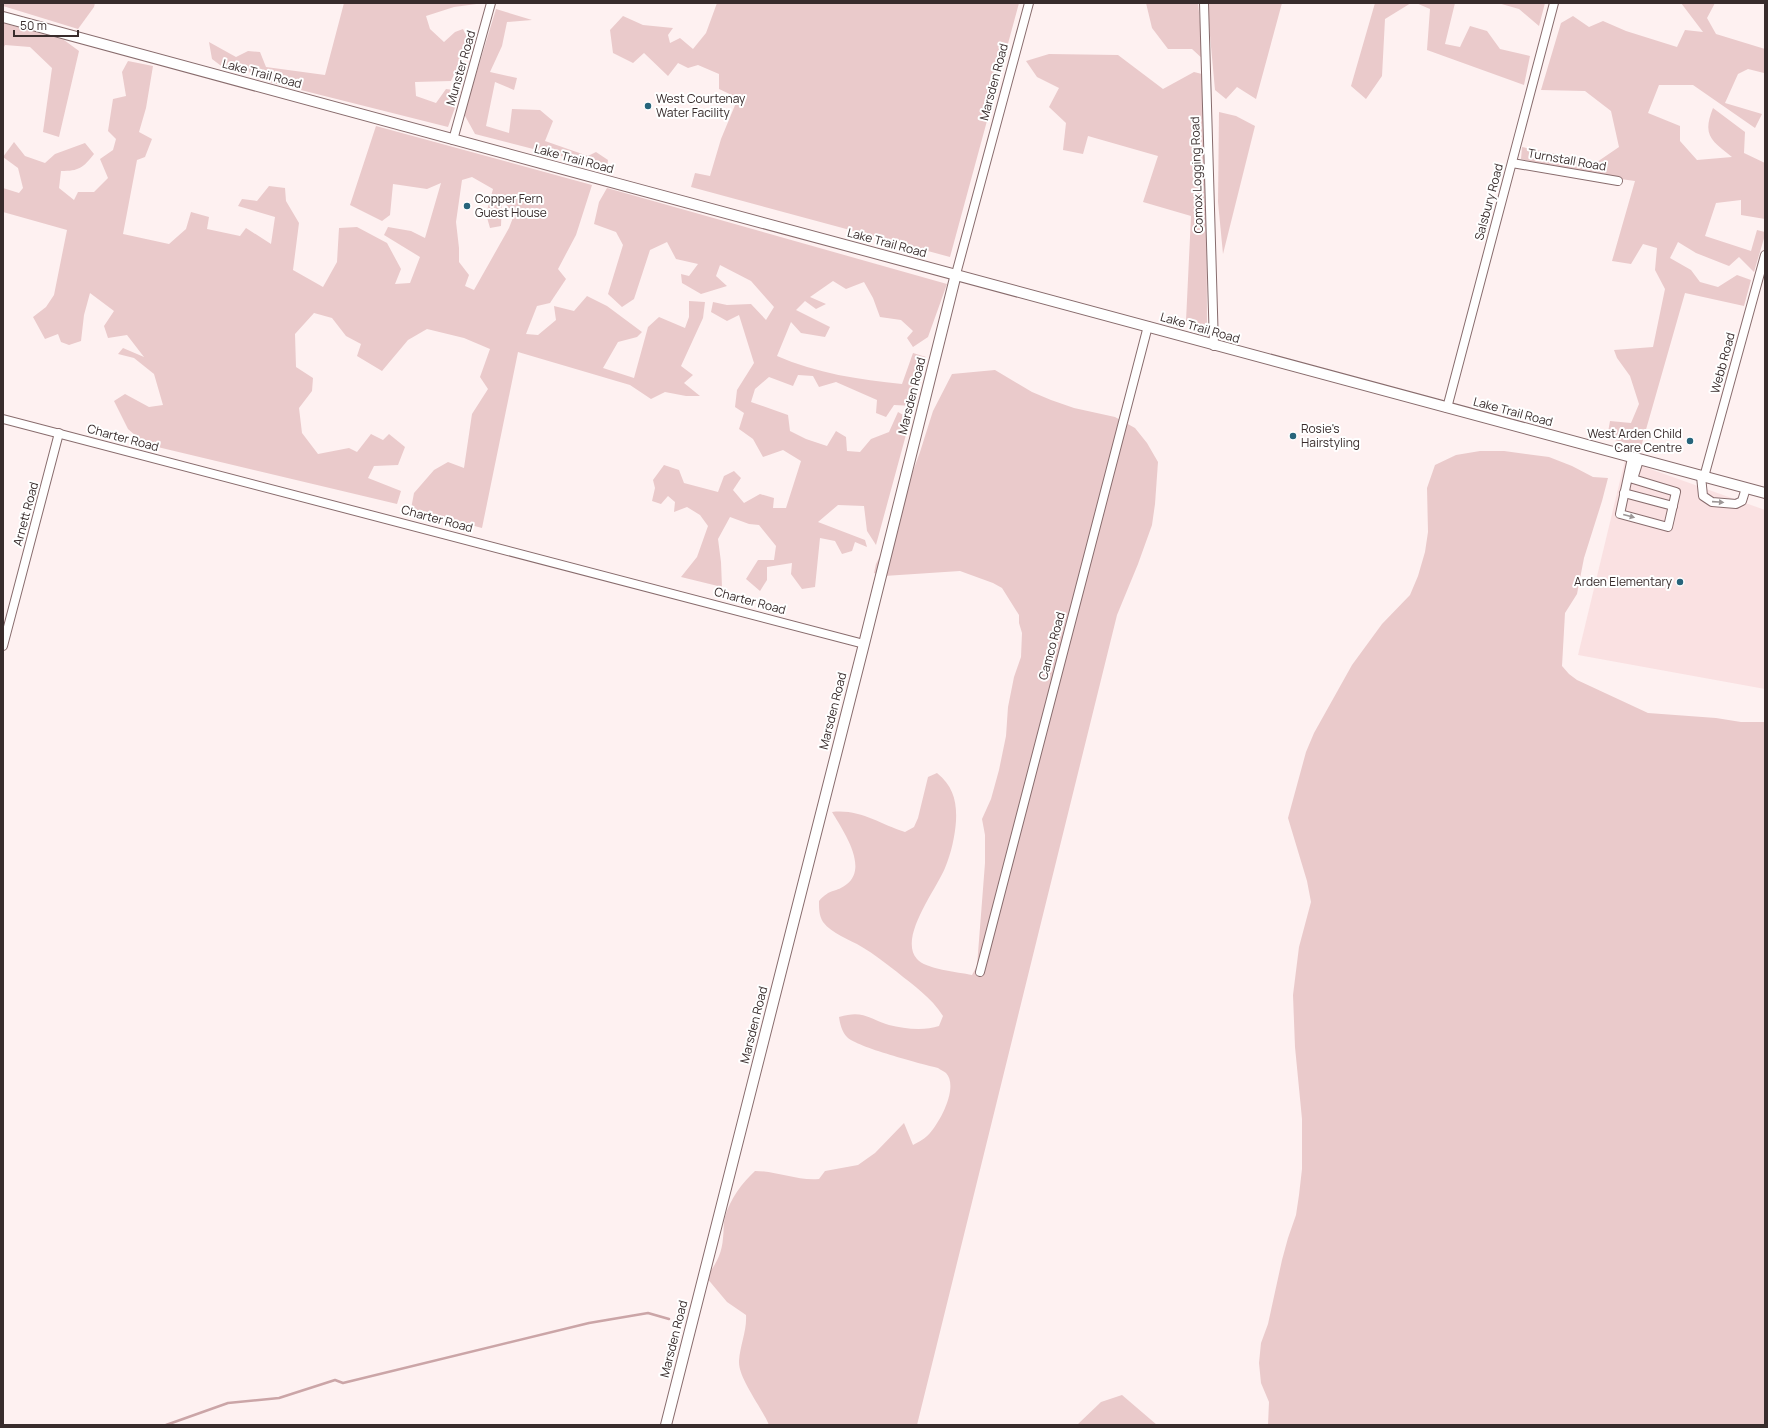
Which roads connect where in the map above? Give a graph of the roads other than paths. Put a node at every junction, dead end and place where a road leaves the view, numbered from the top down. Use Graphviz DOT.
graph roads {
  1 [pos="491,3"];
  2 [pos="1028,3"];
  3 [pos="1204,3"];
  4 [pos="1554,3"];
  5 [pos="3,17"];
  6 [pos="453,140"];
  7 [pos="1512,163"];
  8 [pos="1618,181"];
  9 [pos="1765,255"];
  10 [pos="956,274"];
  11 [pos="1148,326"];
  12 [pos="1214,346"];
  13 [pos="1447,408"];
  14 [pos="3,419"];
  15 [pos="59,433"];
  16 [pos="1636,459"];
  17 [pos="1702,477"];
  18 [pos="1746,488"];
  19 [pos="1624,493"];
  20 [pos="1765,494"];
  21 [pos="1673,506"];
  22 [pos="864,644"];
  23 [pos="3,646"];
  24 [pos="980,972"];
  25 [pos="666,1425"];
  1 -- 6 [label="street, Munster Road"];
  2 -- 10 [label="street, Marsden Road"];
  3 -- 12 [label="street, Comox Logging Road"];
  4 -- 7 [label="street, Salsbury Road"];
  5 -- 6 [label="street, Lake Trail Road"];
  6 -- 10 [label="street, Lake Trail Road"];
  7 -- 8 [label="street, Turnstall Road"];
  7 -- 13 [label="street, Salsbury Road"];
  9 -- 17 [label="street, Webb Road"];
  10 -- 11 [label="street, Lake Trail Road"];
  10 -- 22 [label="street, Marsden Road"];
  11 -- 12 [label="street, Lake Trail Road"];
  11 -- 24 [label="street, Camco Road"];
  12 -- 13 [label="street, Lake Trail Road"];
  13 -- 16 [label="street, Lake Trail Road"];
  14 -- 15 [label="street, Charter Road"];
  15 -- 22 [label="street, Charter Road"];
  15 -- 23 [label="street, Arnett Road"];
  16 -- 17 [label="street, Lake Trail Road"];
  16 -- 19 [label="street"];
  16 -- 21 [label="street"];
  17 -- 18 [label="street, Lake Trail Road"];
  17 -- 18 [label="street, one-way"];
  18 -- 20 [label="street, Lake Trail Road"];
  19 -- 21 [label="street"];
  19 -- 21 [label="street, one-way"];
  22 -- 25 [label="street, Marsden Road"];
}
